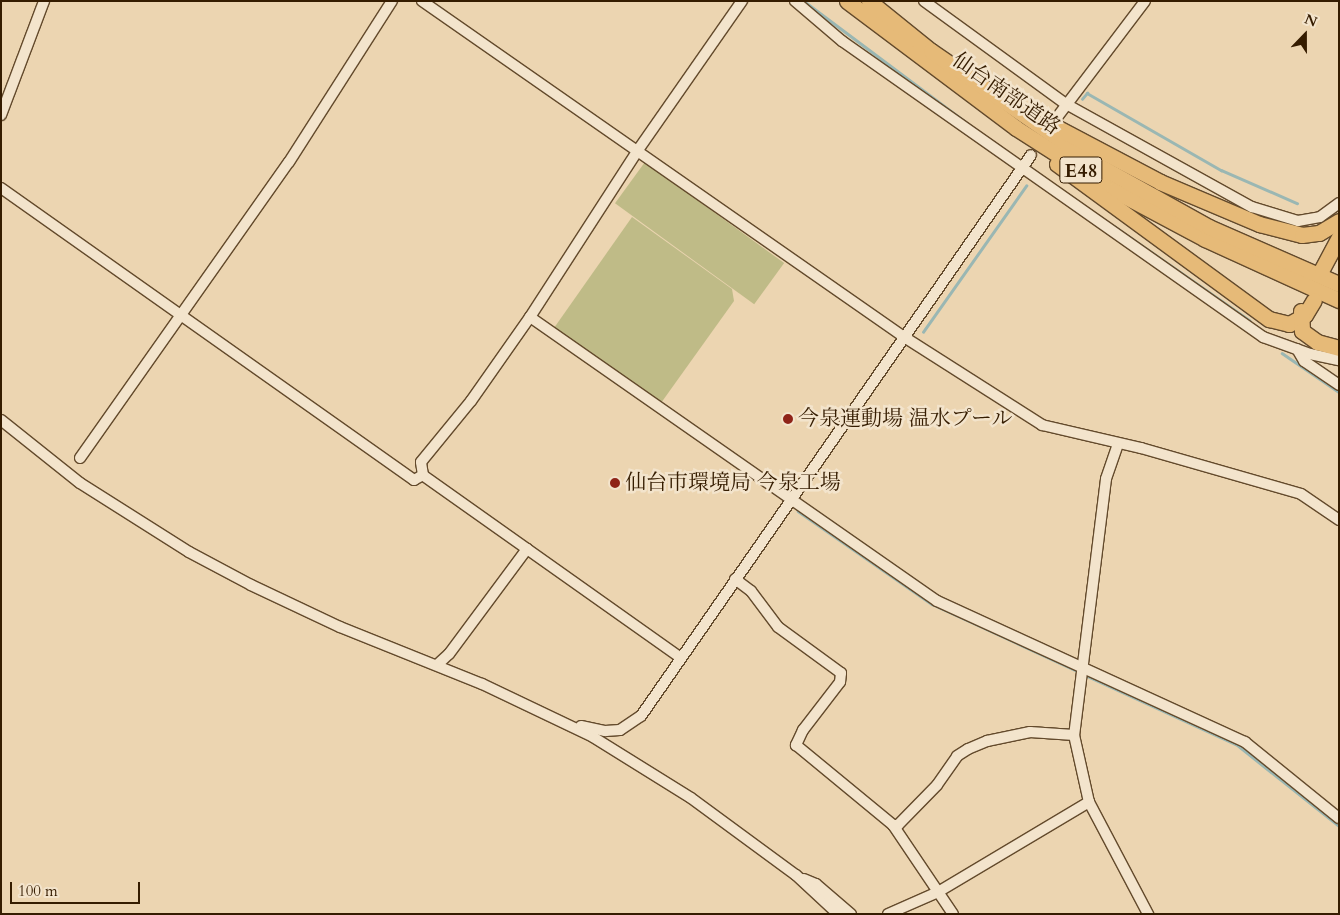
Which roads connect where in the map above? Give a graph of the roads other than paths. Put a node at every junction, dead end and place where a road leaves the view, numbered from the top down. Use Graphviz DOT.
graph roads {
  1 [pos="44,1"];
  2 [pos="392,1"];
  3 [pos="422,1"];
  4 [pos="742,1"];
  5 [pos="795,1"];
  6 [pos="847,1"];
  7 [pos="869,1"];
  8 [pos="924,1"];
  9 [pos="1145,1"];
  10 [pos="931,51"];
  11 [pos="1066,104"];
  12 [pos="1,115"];
  13 [pos="1055,120"];
  14 [pos="1016,128"];
  15 [pos="638,150"];
  16 [pos="1031,155"];
  17 [pos="1021,169"];
  18 [pos="1,188"];
  19 [pos="1339,204"];
  20 [pos="1339,222"];
  21 [pos="1339,238"];
  22 [pos="1339,254"];
  23 [pos="1330,276"];
  24 [pos="1310,298"];
  25 [pos="1339,300"];
  26 [pos="180,316"];
  27 [pos="530,317"];
  28 [pos="1300,319"];
  29 [pos="904,337"];
  30 [pos="1339,348"];
  31 [pos="1297,349"];
  32 [pos="1339,360"];
  33 [pos="1339,385"];
  34 [pos="1,420"];
  35 [pos="1118,444"];
  36 [pos="80,458"];
  37 [pos="423,475"];
  38 [pos="792,498"];
  39 [pos="1339,520"];
  40 [pos="527,549"];
  41 [pos="738,581"];
  42 [pos="681,658"];
  43 [pos="437,665"];
  44 [pos="1081,672"];
  45 [pos="560,722"];
  46 [pos="1074,735"];
  47 [pos="1089,802"];
  48 [pos="1339,818"];
  49 [pos="893,825"];
  50 [pos="799,878"];
  51 [pos="938,892"];
  52 [pos="838,914"];
  53 [pos="851,914"];
  54 [pos="888,914"];
  55 [pos="953,914"];
  56 [pos="1148,914"];
  1 -- 12 [label="street"];
  2 -- 26 [label="street"];
  3 -- 15 [label="street"];
  4 -- 15 [label="street"];
  5 -- 17 [label="street"];
  6 -- 14 [label="highway, 仙台南部道路 / E48"];
  7 -- 10 [label="highway, 仙台南部道路 / E48"];
  8 -- 11 [label="street"];
  9 -- 11 [label="street"];
  10 -- 20 [label="highway"];
  10 -- 23 [label="highway, 仙台南部道路 / E48"];
  11 -- 13 [label="street"];
  11 -- 19 [label="street"];
  14 -- 25 [label="highway, 仙台南部道路 / E48"];
  14 -- 28 [label="highway"];
  15 -- 27 [label="street"];
  15 -- 29 [label="street"];
  16 -- 17 [label="street"];
  17 -- 29 [label="street"];
  17 -- 31 [label="street"];
  18 -- 26 [label="street"];
  21 -- 23 [label="highway"];
  22 -- 23 [label="highway"];
  24 -- 28 [label="highway"];
  26 -- 36 [label="street"];
  26 -- 37 [label="street"];
  27 -- 37 [label="street"];
  27 -- 38 [label="street"];
  28 -- 30 [label="highway"];
  29 -- 35 [label="street"];
  29 -- 38 [label="street"];
  31 -- 32 [label="street"];
  31 -- 33 [label="street"];
  34 -- 43 [label="street"];
  35 -- 39 [label="street"];
  35 -- 44 [label="street"];
  37 -- 40 [label="street"];
  38 -- 41 [label="street"];
  38 -- 44 [label="street"];
  40 -- 42 [label="street"];
  40 -- 43 [label="street"];
  41 -- 42 [label="street"];
  41 -- 49 [label="street"];
  42 -- 45 [label="street"];
  43 -- 45 [label="street"];
  44 -- 46 [label="street"];
  44 -- 48 [label="street"];
  45 -- 50 [label="street"];
  46 -- 47 [label="street"];
  46 -- 49 [label="street"];
  47 -- 51 [label="street"];
  47 -- 56 [label="street"];
  49 -- 51 [label="street"];
  50 -- 52 [label="street"];
  50 -- 53 [label="street"];
  51 -- 54 [label="street"];
  51 -- 55 [label="street"];
}
